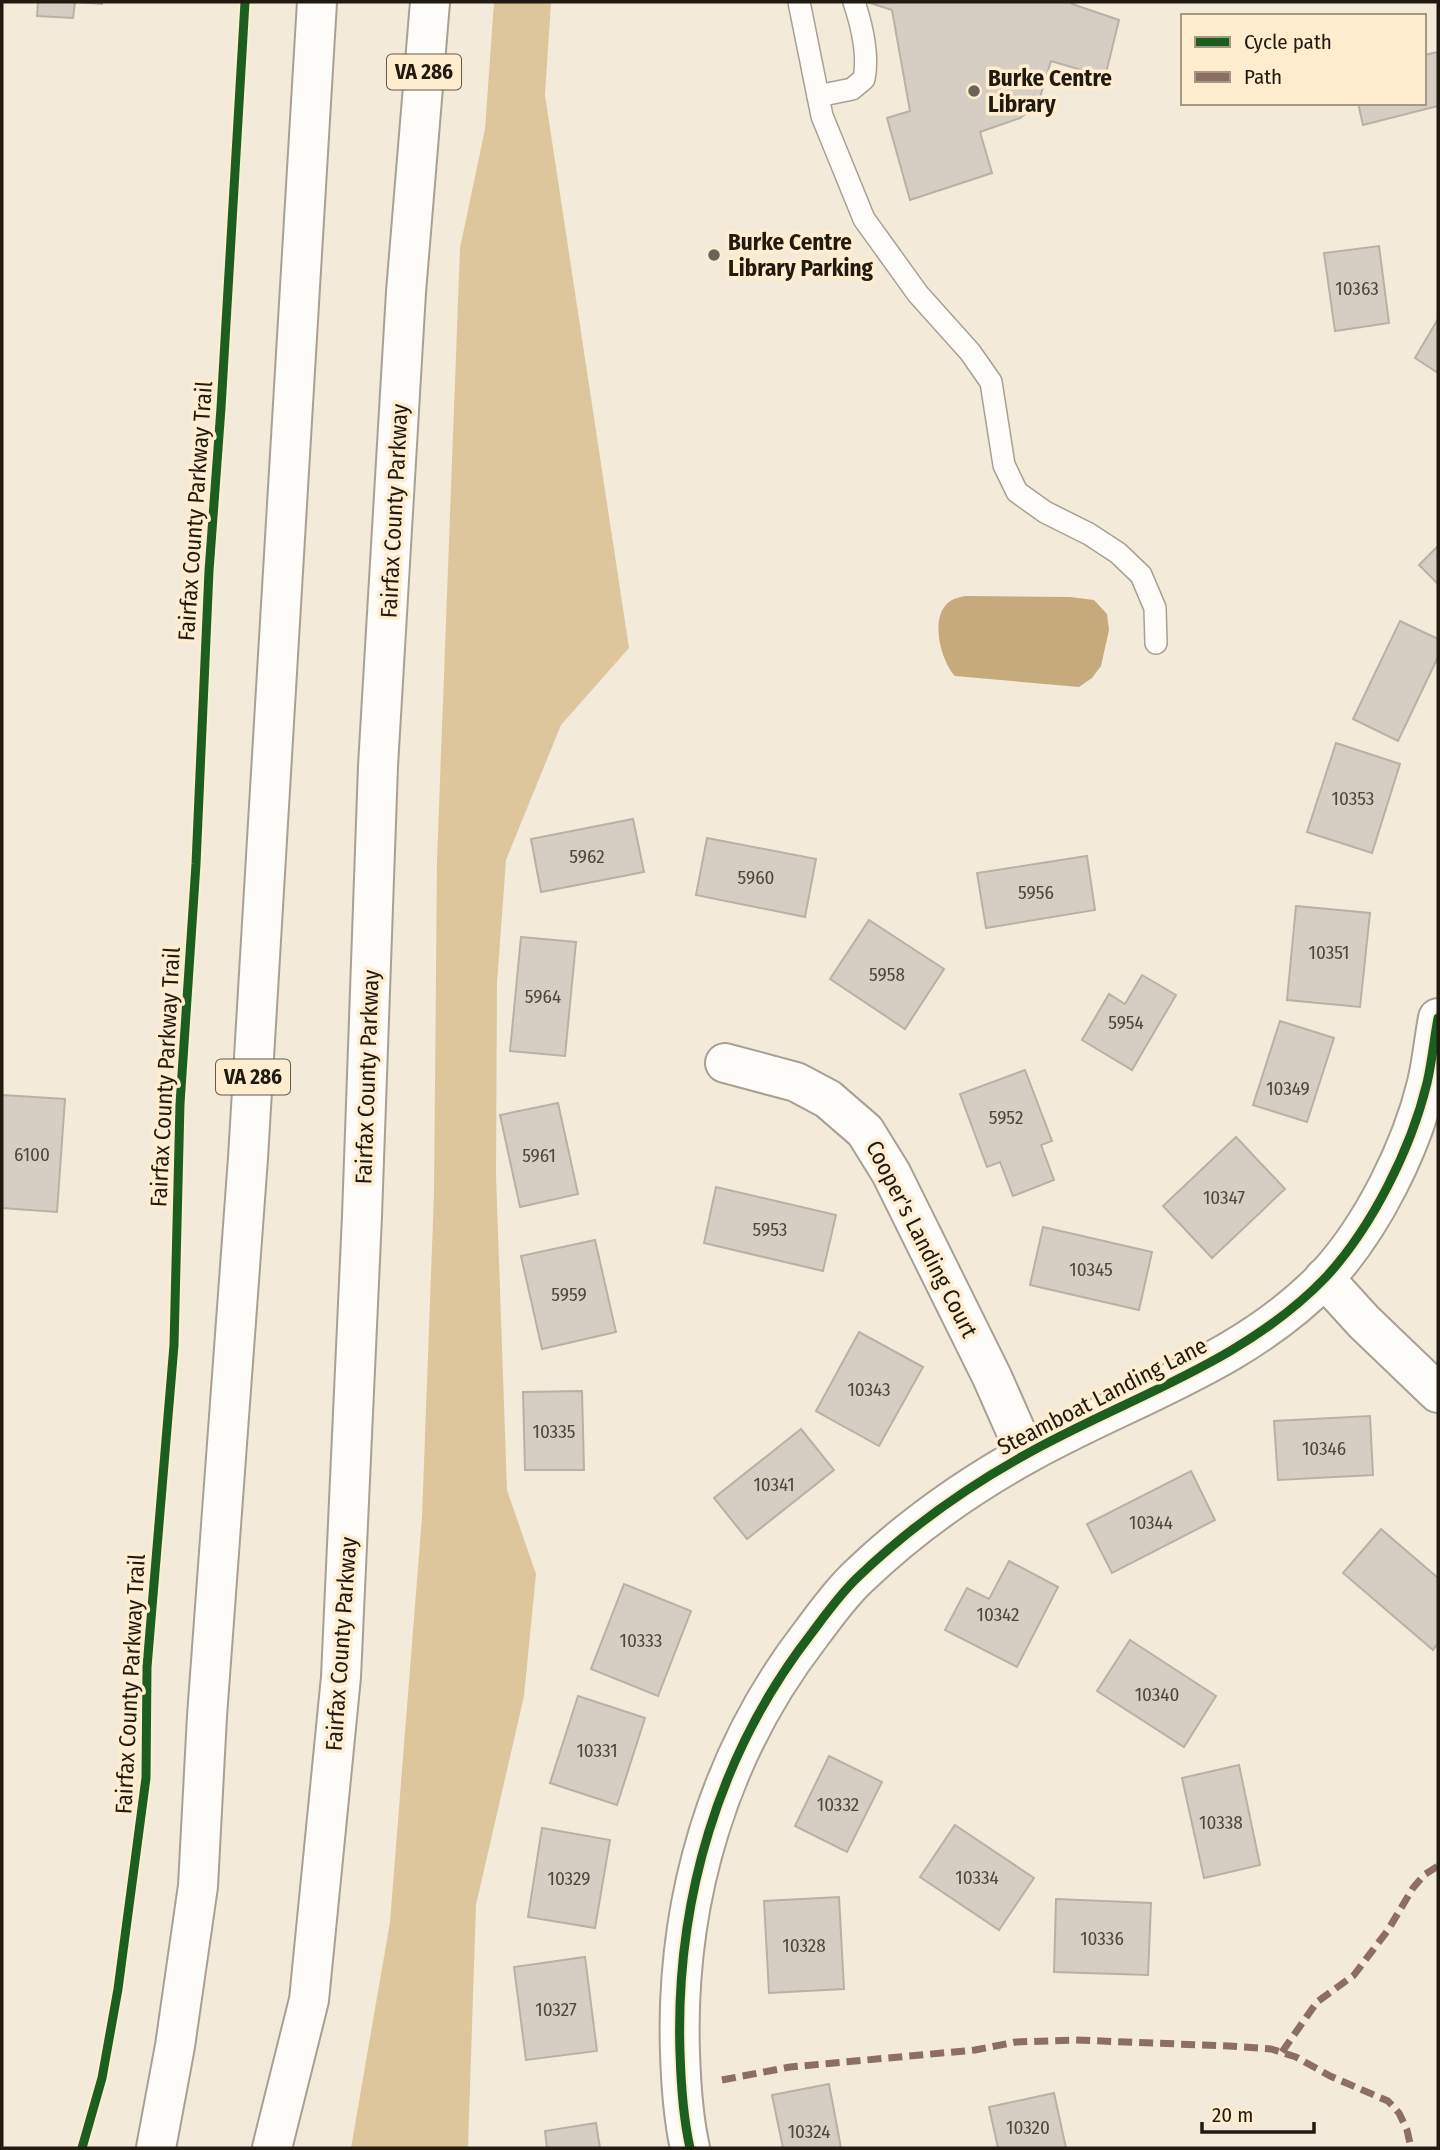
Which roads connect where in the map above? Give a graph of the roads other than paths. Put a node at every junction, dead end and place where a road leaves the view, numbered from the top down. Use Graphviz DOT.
graph roads {
  1 [pos="317,2"];
  2 [pos="430,2"];
  3 [pos="799,2"];
  4 [pos="854,2"];
  5 [pos="818,96"];
  6 [pos="1156,643"];
  7 [pos="1438,1018"];
  8 [pos="725,1063"];
  9 [pos="1324,1278"];
  10 [pos="1438,1393"];
  11 [pos="1026,1454"];
  12 [pos="156,2148"];
  13 [pos="272,2148"];
  14 [pos="690,2148"];
  1 -- 12 [label="main road, VA 286"];
  2 -- 13 [label="main road, Fairfax County Parkway / VA 286"];
  3 -- 5 [label="lane"];
  4 -- 5 [label="lane"];
  5 -- 6 [label="lane"];
  7 -- 9 [label="main road, Steamboat Landing Lane"];
  8 -- 11 [label="main road, Cooper's Landing Court"];
  9 -- 10 [label="main road"];
  9 -- 11 [label="main road, Steamboat Landing Lane"];
  11 -- 14 [label="main road, Steamboat Landing Lane"];
}
